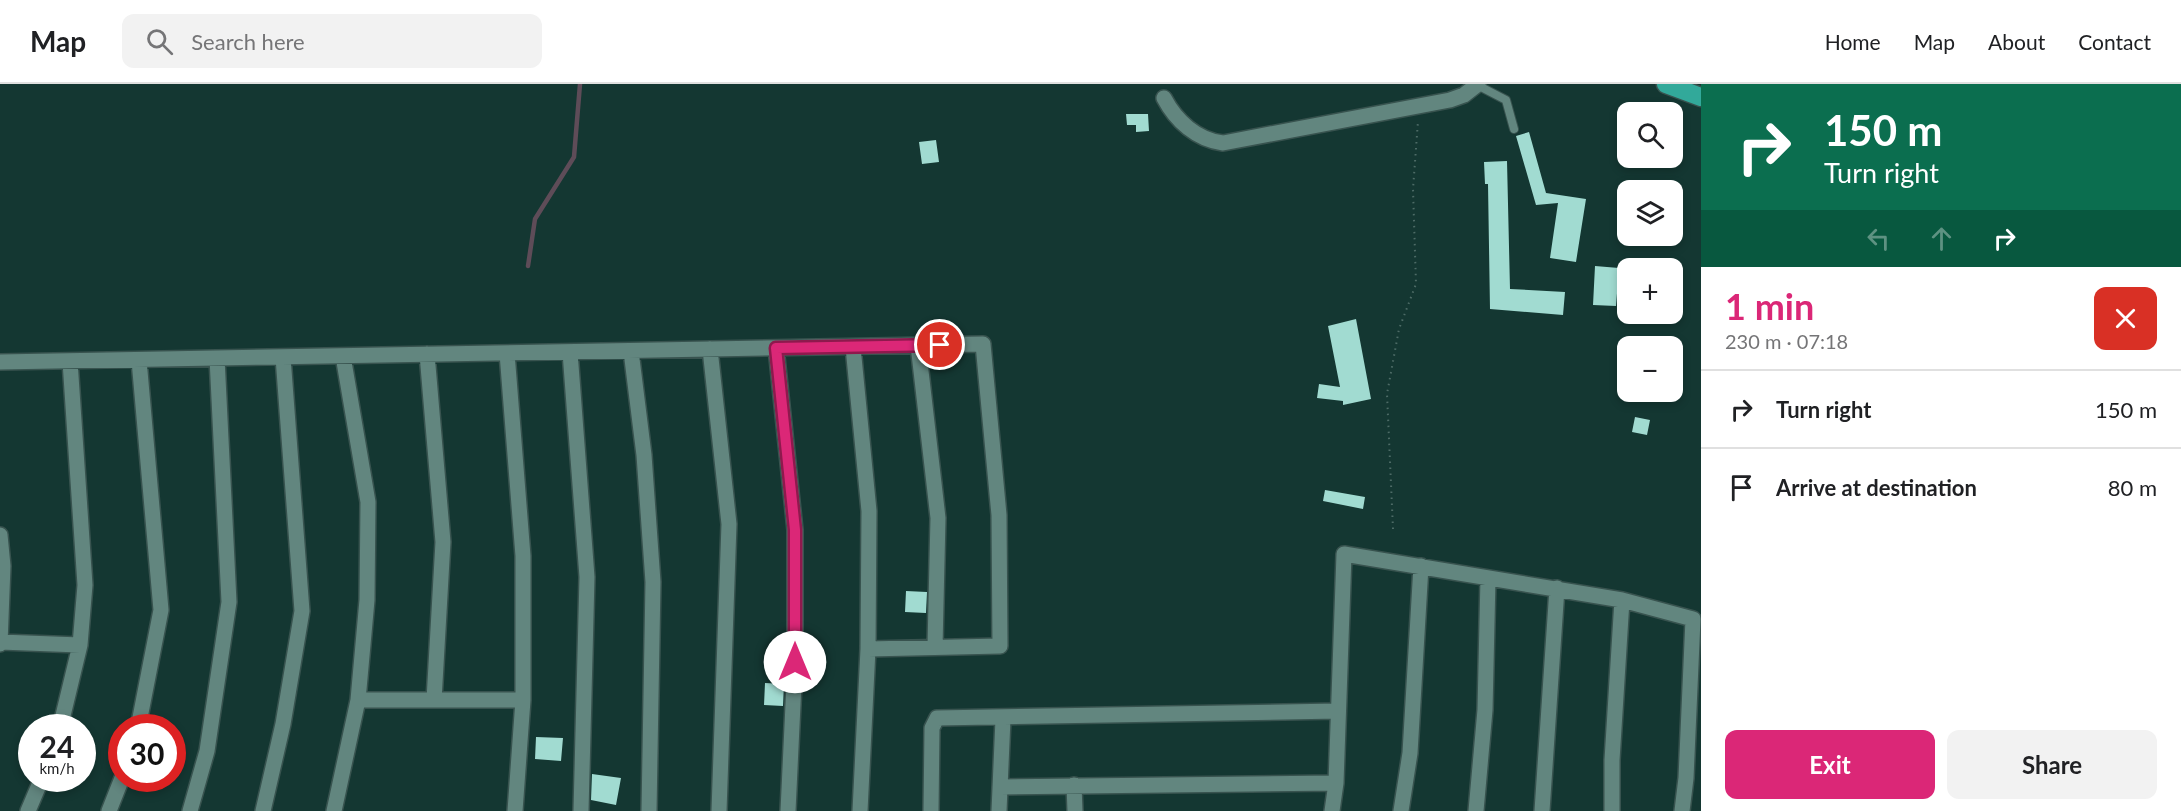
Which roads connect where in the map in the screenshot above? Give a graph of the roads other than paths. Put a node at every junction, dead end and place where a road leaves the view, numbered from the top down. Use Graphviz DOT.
graph roads {
  1 [pos="1666,84"];
  2 [pos="1478,85"];
  3 [pos="1701,97"];
  4 [pos="1164,98"];
  5 [pos="1514,129"];
  6 [pos="918,345"];
  7 [pos="853,347"];
  8 [pos="776,348"];
  9 [pos="710,349"];
  10 [pos="631,351"];
  11 [pos="570,352"];
  12 [pos="507,353"];
  13 [pos="427,354"];
  14 [pos="343,356"];
  15 [pos="283,357"];
  16 [pos="217,358"];
  17 [pos="139,360"];
  18 [pos="70,361"];
  19 [pos="0,362"];
  20 [pos="0,535"];
  21 [pos="1421,566"];
  22 [pos="1488,578"];
  23 [pos="1557,588"];
  24 [pos="1622,600"];
  25 [pos="0,643"];
  26 [pos="80,645"];
  27 [pos="935,646"];
  28 [pos="868,649"];
  29 [pos="358,700"];
  30 [pos="434,700"];
  31 [pos="523,700"];
  32 [pos="1338,711"];
  33 [pos="63,714"];
  34 [pos="141,714"];
  35 [pos="1003,719"];
  36 [pos="1336,783"];
  37 [pos="1074,785"];
  38 [pos="1000,787"];
  39 [pos="36,792"];
  40 [pos="116,792"];
  41 [pos="28,811"];
  42 [pos="109,811"];
  43 [pos="190,811"];
  44 [pos="263,811"];
  45 [pos="334,811"];
  46 [pos="515,811"];
  47 [pos="581,811"];
  48 [pos="649,811"];
  49 [pos="719,811"];
  50 [pos="788,811"];
  51 [pos="860,811"];
  52 [pos="931,811"];
  53 [pos="999,811"];
  54 [pos="1075,811"];
  55 [pos="1332,811"];
  56 [pos="1401,811"];
  57 [pos="1476,811"];
  58 [pos="1542,811"];
  59 [pos="1612,811"];
  60 [pos="1682,811"];
  1 -- 3 [label="highway"];
  2 -- 4 [label="street"];
  2 -- 5 [label="lane"];
  6 -- 7 [label="street"];
  6 -- 27 [label="street"];
  6 -- 27 [label="street"];
  7 -- 8 [label="street"];
  7 -- 28 [label="street"];
  8 -- 9 [label="street"];
  8 -- 50 [label="street"];
  9 -- 10 [label="street"];
  9 -- 49 [label="street"];
  10 -- 11 [label="street"];
  10 -- 48 [label="street"];
  11 -- 12 [label="street"];
  11 -- 47 [label="street"];
  12 -- 13 [label="street"];
  12 -- 31 [label="street"];
  13 -- 14 [label="street"];
  13 -- 30 [label="street"];
  14 -- 15 [label="street"];
  14 -- 29 [label="street"];
  15 -- 16 [label="street"];
  15 -- 44 [label="street"];
  16 -- 17 [label="street"];
  16 -- 43 [label="street"];
  17 -- 18 [label="street"];
  17 -- 34 [label="street"];
  18 -- 19 [label="street"];
  18 -- 26 [label="street"];
  20 -- 25 [label="street"];
  21 -- 22 [label="street"];
  21 -- 32 [label="street"];
  21 -- 56 [label="street"];
  22 -- 23 [label="street"];
  22 -- 57 [label="street"];
  23 -- 24 [label="street"];
  23 -- 58 [label="street"];
  24 -- 59 [label="street"];
  24 -- 60 [label="street"];
  25 -- 26 [label="street"];
  26 -- 33 [label="street"];
  27 -- 28 [label="street"];
  28 -- 51 [label="street"];
  29 -- 30 [label="street"];
  29 -- 45 [label="street"];
  30 -- 31 [label="street"];
  31 -- 46 [label="street"];
  32 -- 35 [label="street"];
  32 -- 36 [label="street"];
  35 -- 38 [label="street"];
  35 -- 52 [label="street"];
  36 -- 37 [label="street"];
  36 -- 55 [label="street"];
  37 -- 38 [label="street"];
  37 -- 54 [label="street"];
  38 -- 53 [label="street"];
  39 -- 41 [label="street"];
  40 -- 42 [label="street"];
}
